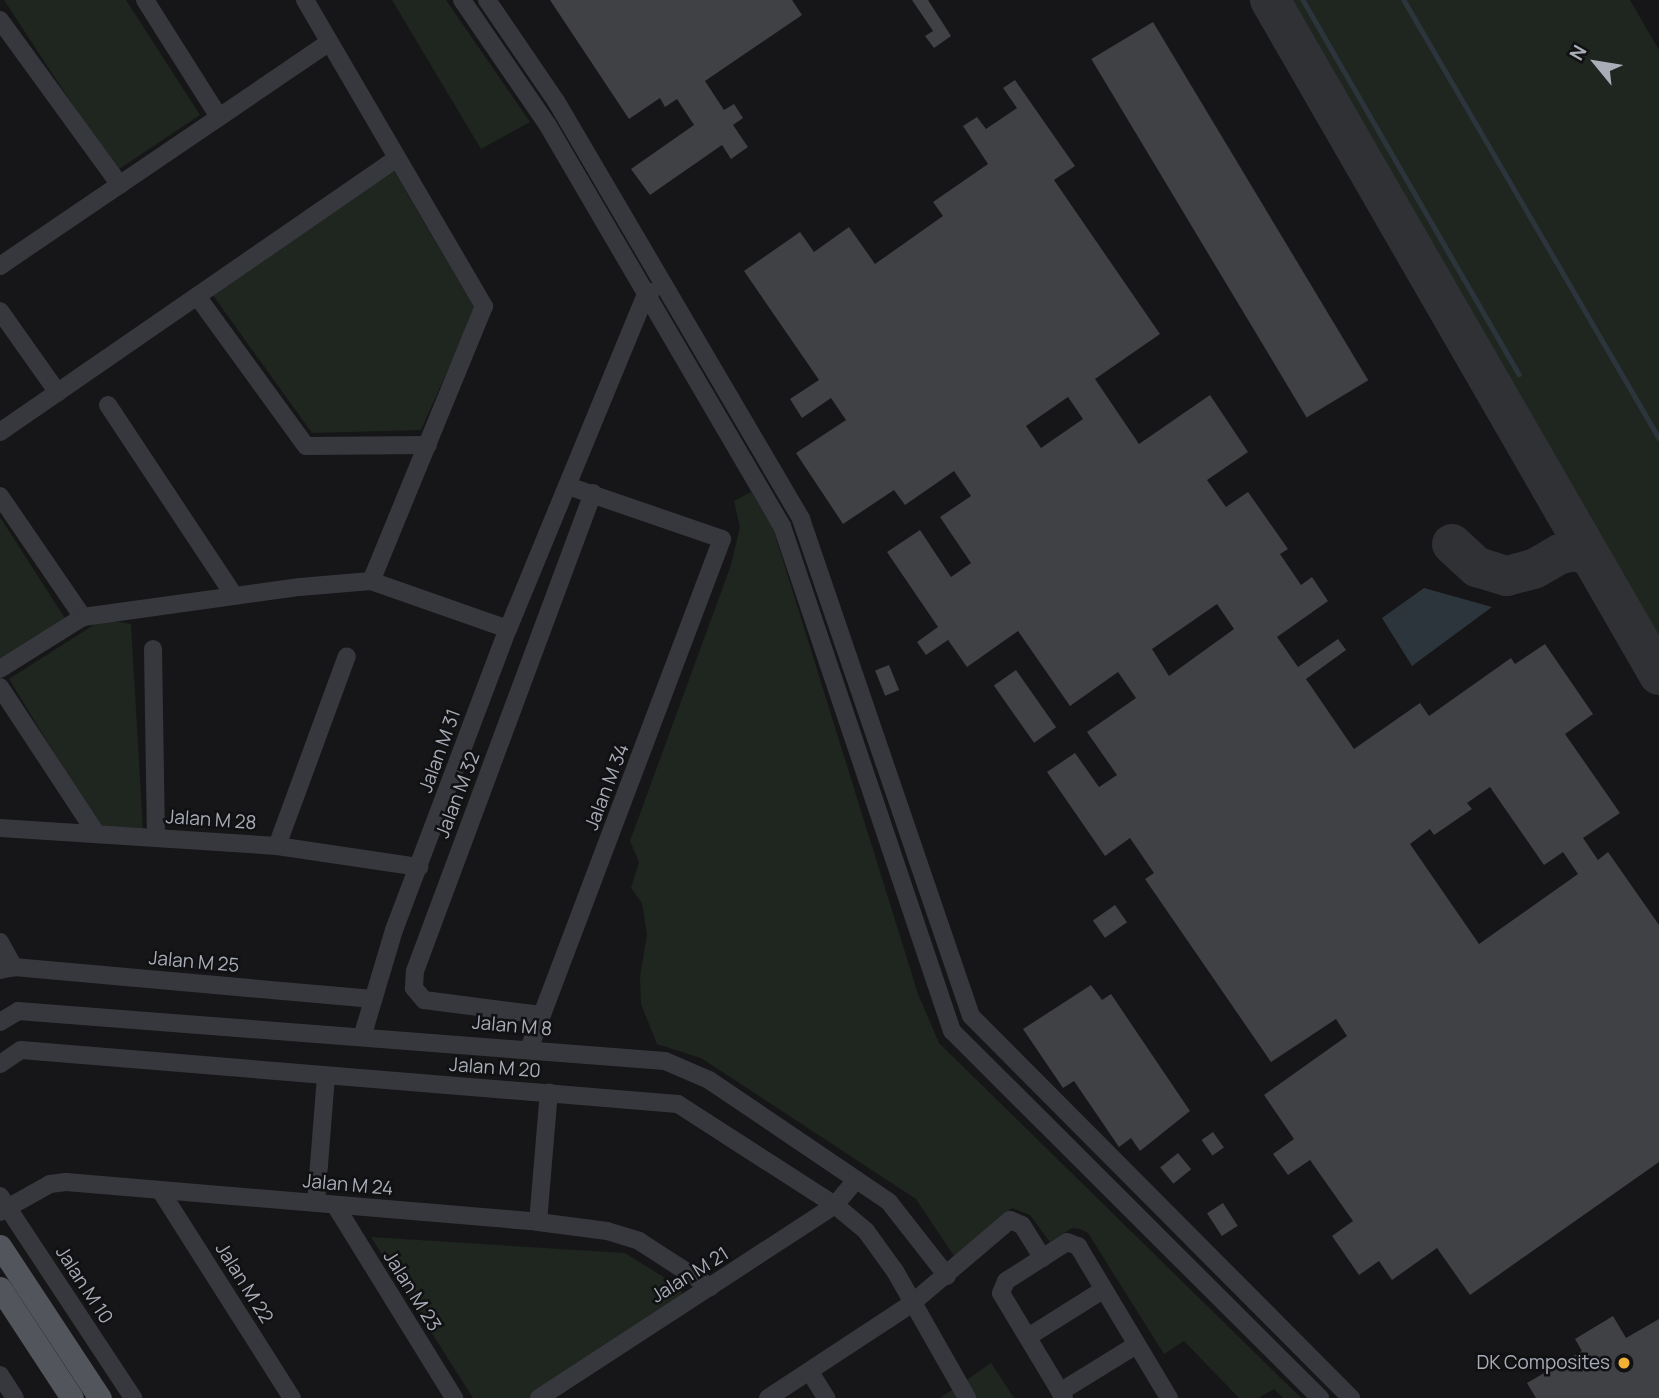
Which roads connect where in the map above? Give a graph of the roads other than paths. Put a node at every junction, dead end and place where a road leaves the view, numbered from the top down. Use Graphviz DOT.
graph roads {
  1 [pos="145,0"];
  2 [pos="305,0"];
  3 [pos="462,0"];
  4 [pos="486,0"];
  5 [pos="0,20"];
  6 [pos="329,42"];
  7 [pos="219,117"];
  8 [pos="397,158"];
  9 [pos="120,185"];
  10 [pos="0,266"];
  11 [pos="665,283"];
  12 [pos="197,296"];
  13 [pos="645,296"];
  14 [pos="0,311"];
  15 [pos="58,393"];
  16 [pos="108,405"];
  17 [pos="0,432"];
  18 [pos="428,445"];
  19 [pos="568,486"];
  20 [pos="593,494"];
  21 [pos="0,496"];
  22 [pos="372,582"];
  23 [pos="233,594"];
  24 [pos="83,617"];
  25 [pos="508,629"];
  26 [pos="153,649"];
  27 [pos="347,656"];
  28 [pos="0,669"];
  29 [pos="0,687"];
  30 [pos="0,828"];
  31 [pos="96,833"];
  32 [pos="156,836"];
  33 [pos="277,846"];
  34 [pos="419,867"];
  35 [pos="0,942"];
  36 [pos="7,968"];
  37 [pos="370,999"];
  38 [pos="541,1015"];
  39 [pos="0,1023"];
  40 [pos="363,1034"];
  41 [pos="529,1049"];
  42 [pos="0,1064"];
  43 [pos="326,1077"];
  44 [pos="549,1093"];
  45 [pos="856,1180"];
  46 [pos="160,1190"];
  47 [pos="316,1203"];
  48 [pos="2,1205"];
  49 [pos="335,1205"];
  50 [pos="835,1205"];
  51 [pos="538,1222"];
  52 [pos="0,1246"];
  53 [pos="1043,1258"];
  54 [pos="947,1276"];
  55 [pos="710,1287"];
  56 [pos="0,1288"];
  57 [pos="1103,1290"];
  58 [pos="911,1304"];
  59 [pos="1028,1337"];
  60 [pos="1136,1345"];
  61 [pos="810,1372"];
  62 [pos="0,1375"];
  63 [pos="1062,1395"];
  64 [pos="1165,1397"];
  65 [pos="15,1398"];
  66 [pos="72,1398"];
  67 [pos="100,1398"];
  68 [pos="133,1398"];
  69 [pos="292,1398"];
  70 [pos="454,1398"];
  71 [pos="539,1398"];
  72 [pos="768,1398"];
  73 [pos="826,1398"];
  74 [pos="967,1398"];
  75 [pos="1320,1398"];
  76 [pos="1352,1398"];
  1 -- 7 [label="street"];
  2 -- 6 [label="street"];
  3 -- 13 [label="street"];
  4 -- 11 [label="street"];
  5 -- 9 [label="street"];
  6 -- 7 [label="street"];
  6 -- 8 [label="street"];
  7 -- 9 [label="street"];
  8 -- 12 [label="street"];
  8 -- 18 [label="street"];
  9 -- 10 [label="street"];
  11 -- 13 [label="street"];
  11 -- 76 [label="street"];
  12 -- 15 [label="street"];
  12 -- 18 [label="street"];
  13 -- 19 [label="street, Jalan M 31"];
  13 -- 75 [label="street"];
  14 -- 15 [label="street"];
  15 -- 17 [label="street"];
  16 -- 23 [label="street"];
  18 -- 22 [label="street"];
  19 -- 20 [label="street"];
  19 -- 25 [label="street, Jalan M 31"];
  20 -- 38 [label="street, Jalan M 34"];
  20 -- 38 [label="street, Jalan M 32"];
  21 -- 24 [label="street"];
  22 -- 23 [label="street"];
  22 -- 25 [label="street"];
  23 -- 24 [label="street"];
  24 -- 28 [label="street"];
  25 -- 34 [label="street, Jalan M 31"];
  26 -- 32 [label="street"];
  27 -- 33 [label="street"];
  29 -- 31 [label="street"];
  30 -- 31 [label="street, Jalan M 28"];
  31 -- 32 [label="street, Jalan M 28"];
  32 -- 33 [label="street, Jalan M 28"];
  33 -- 34 [label="street, Jalan M 28"];
  34 -- 37 [label="street, Jalan M 31"];
  35 -- 36 [label="street"];
  36 -- 37 [label="street, Jalan M 25"];
  37 -- 40 [label="street, Jalan M 31"];
  38 -- 41 [label="street, Jalan M 34"];
  39 -- 40 [label="street, Jalan M 8"];
  40 -- 41 [label="street, Jalan M 8"];
  41 -- 45 [label="street, Jalan M 8"];
  42 -- 43 [label="street, Jalan M 20"];
  43 -- 44 [label="street, Jalan M 20"];
  43 -- 47 [label="street"];
  44 -- 50 [label="street, Jalan M 20"];
  44 -- 51 [label="street"];
  45 -- 50 [label="street, Jalan M 21"];
  45 -- 54 [label="street, Jalan M 8"];
  46 -- 47 [label="street, Jalan M 24"];
  46 -- 48 [label="street, Jalan M 24"];
  46 -- 69 [label="street, Jalan M 22"];
  47 -- 49 [label="street, Jalan M 24"];
  48 -- 68 [label="street, Jalan M 10"];
  49 -- 51 [label="street, Jalan M 24"];
  49 -- 70 [label="street, Jalan M 23"];
  50 -- 55 [label="street, Jalan M 21"];
  50 -- 58 [label="street, Jalan M 20"];
  51 -- 55 [label="street, Jalan M 24"];
  52 -- 67 [label="main road"];
  53 -- 54 [label="street"];
  53 -- 57 [label="street"];
  53 -- 59 [label="street"];
  54 -- 58 [label="street"];
  55 -- 71 [label="street, Jalan M 21"];
  56 -- 66 [label="main road"];
  57 -- 59 [label="street"];
  57 -- 60 [label="street"];
  58 -- 61 [label="street"];
  58 -- 74 [label="street, Jalan M 20"];
  59 -- 63 [label="street"];
  60 -- 63 [label="street"];
  60 -- 64 [label="street"];
  61 -- 72 [label="street"];
  61 -- 73 [label="street"];
  62 -- 65 [label="street"];
}
